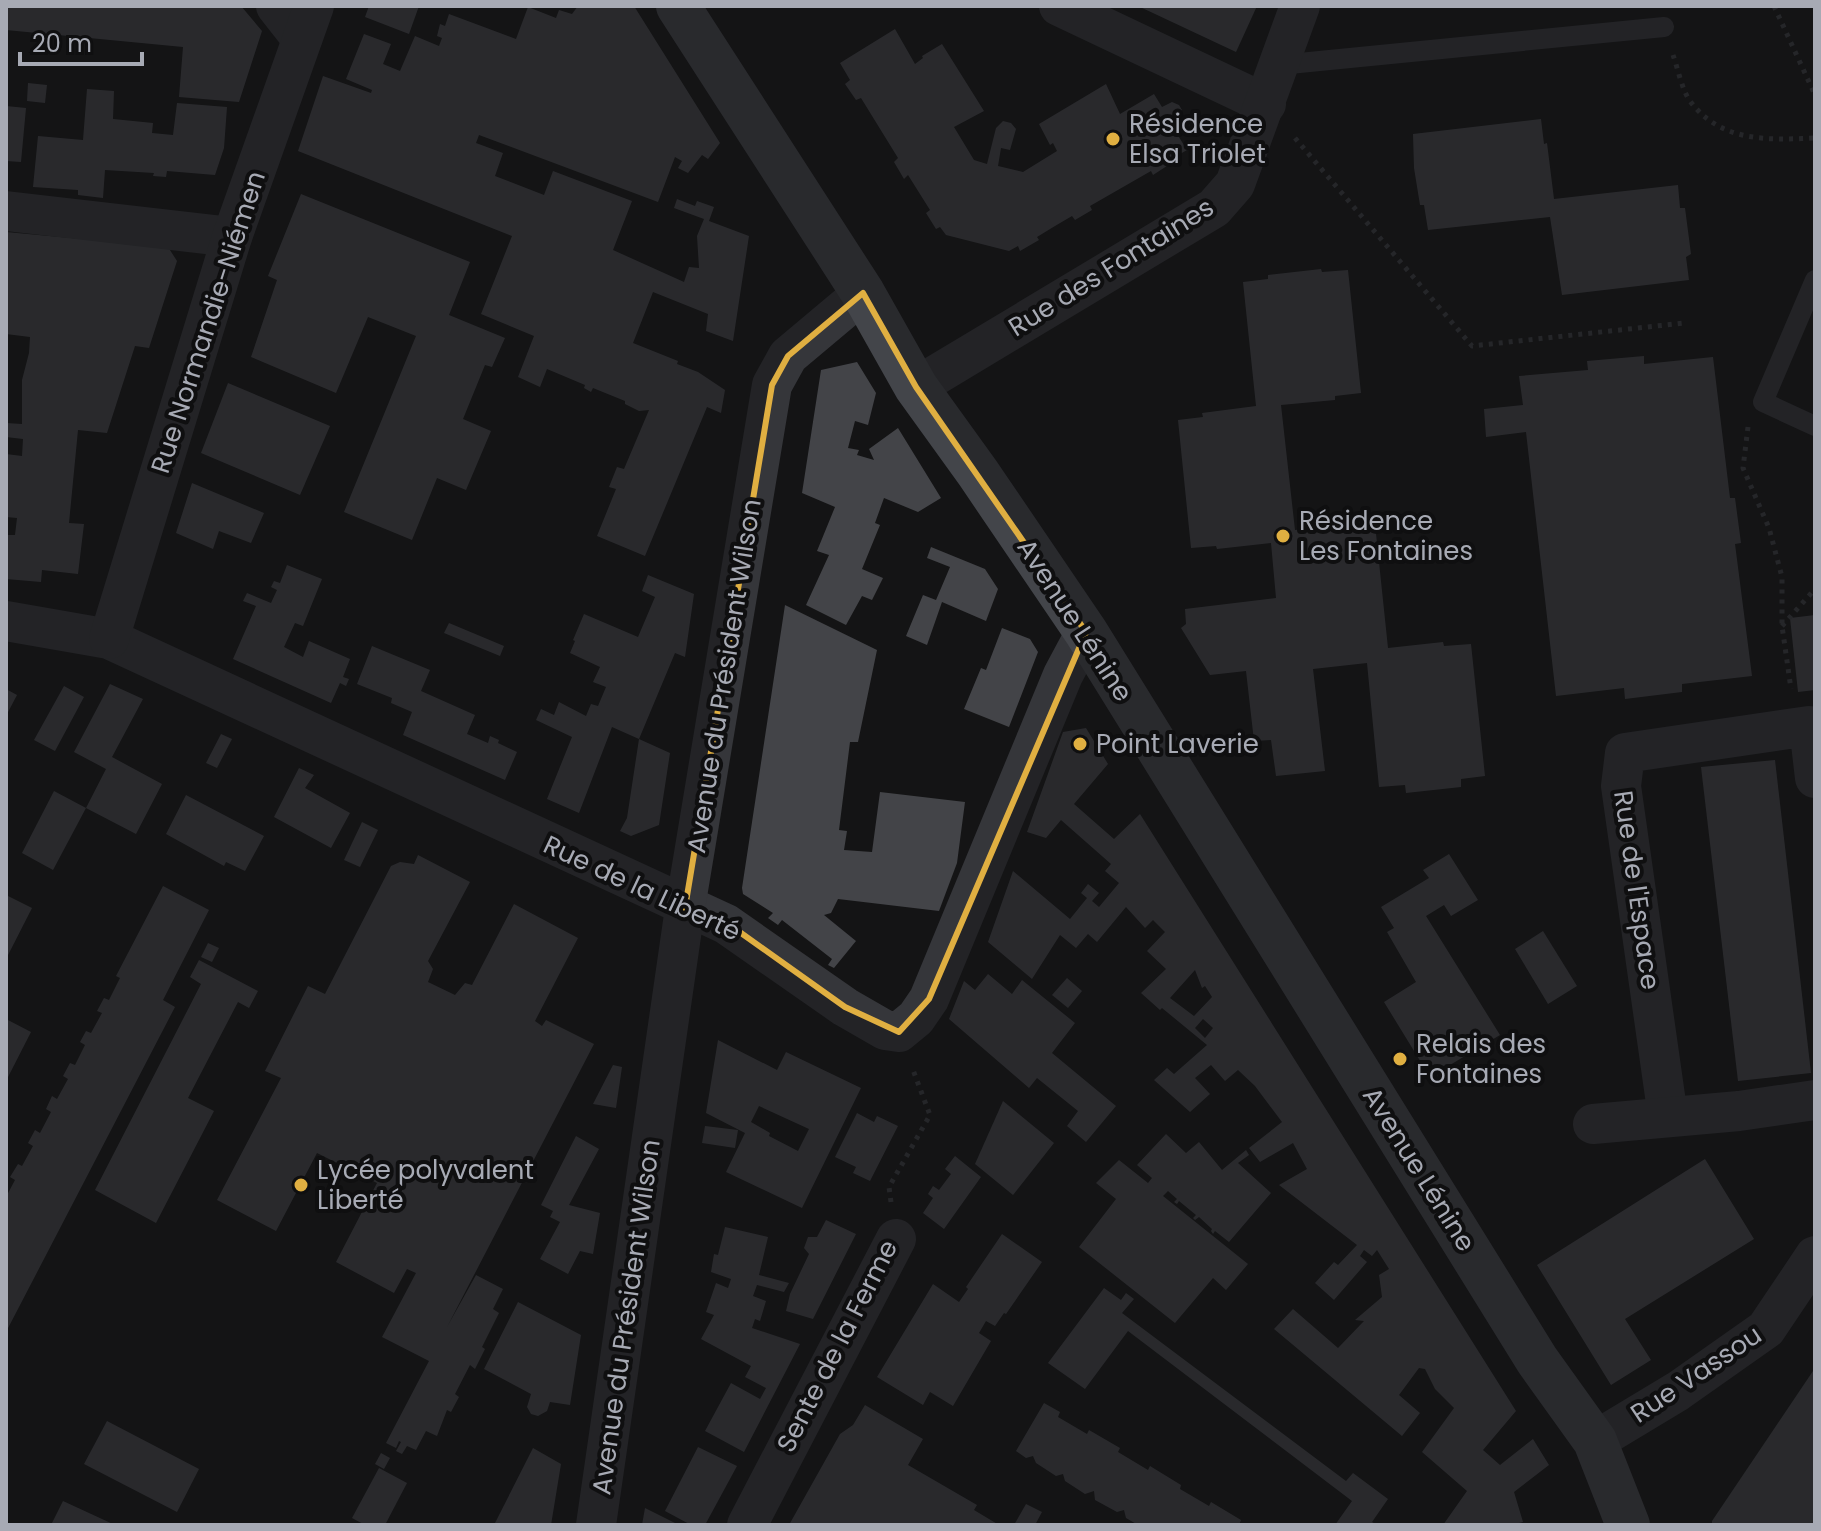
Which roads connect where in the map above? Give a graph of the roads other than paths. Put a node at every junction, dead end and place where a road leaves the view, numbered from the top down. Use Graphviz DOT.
graph roads {
  1 [pos="276,6"];
  2 [pos="678,6"];
  3 [pos="1059,6"];
  4 [pos="1300,6"];
  5 [pos="308,22"];
  6 [pos="1664,27"];
  7 [pos="1279,65"];
  8 [pos="1266,104"];
  9 [pos="6,211"];
  10 [pos="232,237"];
  11 [pos="1815,280"];
  12 [pos="863,293"];
  13 [pos="916,387"];
  14 [pos="1815,426"];
  15 [pos="6,621"];
  16 [pos="1086,632"];
  17 [pos="109,639"];
  18 [pos="1807,726"];
  19 [pos="1815,778"];
  20 [pos="685,908"];
  21 [pos="1815,1100"];
  22 [pos="1668,1117"];
  23 [pos="1593,1124"];
  24 [pos="896,1239"];
  25 [pos="1815,1256"];
  26 [pos="1595,1441"];
  27 [pos="596,1525"];
  28 [pos="747,1525"];
  29 [pos="1628,1525"];
  1 -- 5 [label="street"];
  2 -- 12 [label="main road, Avenue Lénine"];
  3 -- 8 [label="street"];
  4 -- 7 [label="street, Rue des Fontaines"];
  5 -- 10 [label="street, Rue Normandie-Niémen"];
  6 -- 7 [label="lane"];
  7 -- 8 [label="street, Rue des Fontaines"];
  8 -- 13 [label="street, Rue des Fontaines"];
  9 -- 10 [label="street"];
  10 -- 17 [label="street, Rue Normandie-Niémen"];
  11 -- 14 [label="lane"];
  12 -- 13 [label="main road, Avenue Lénine"];
  12 -- 20 [label="street, Avenue du Président Wilson"];
  13 -- 16 [label="main road, Avenue Lénine"];
  15 -- 17 [label="street, Rue de la Liberté"];
  16 -- 20 [label="street, Rue de la Liberté"];
  16 -- 26 [label="main road, Avenue Lénine"];
  17 -- 20 [label="street, Rue de la Liberté"];
  18 -- 19 [label="street"];
  18 -- 22 [label="street, Rue de l'Espace"];
  20 -- 27 [label="street, Avenue du Président Wilson"];
  21 -- 22 [label="street"];
  22 -- 23 [label="street"];
  24 -- 28 [label="street, Sente de la Ferme"];
  25 -- 26 [label="street, Rue Vassou"];
  26 -- 29 [label="main road, Avenue Lénine"];
}
